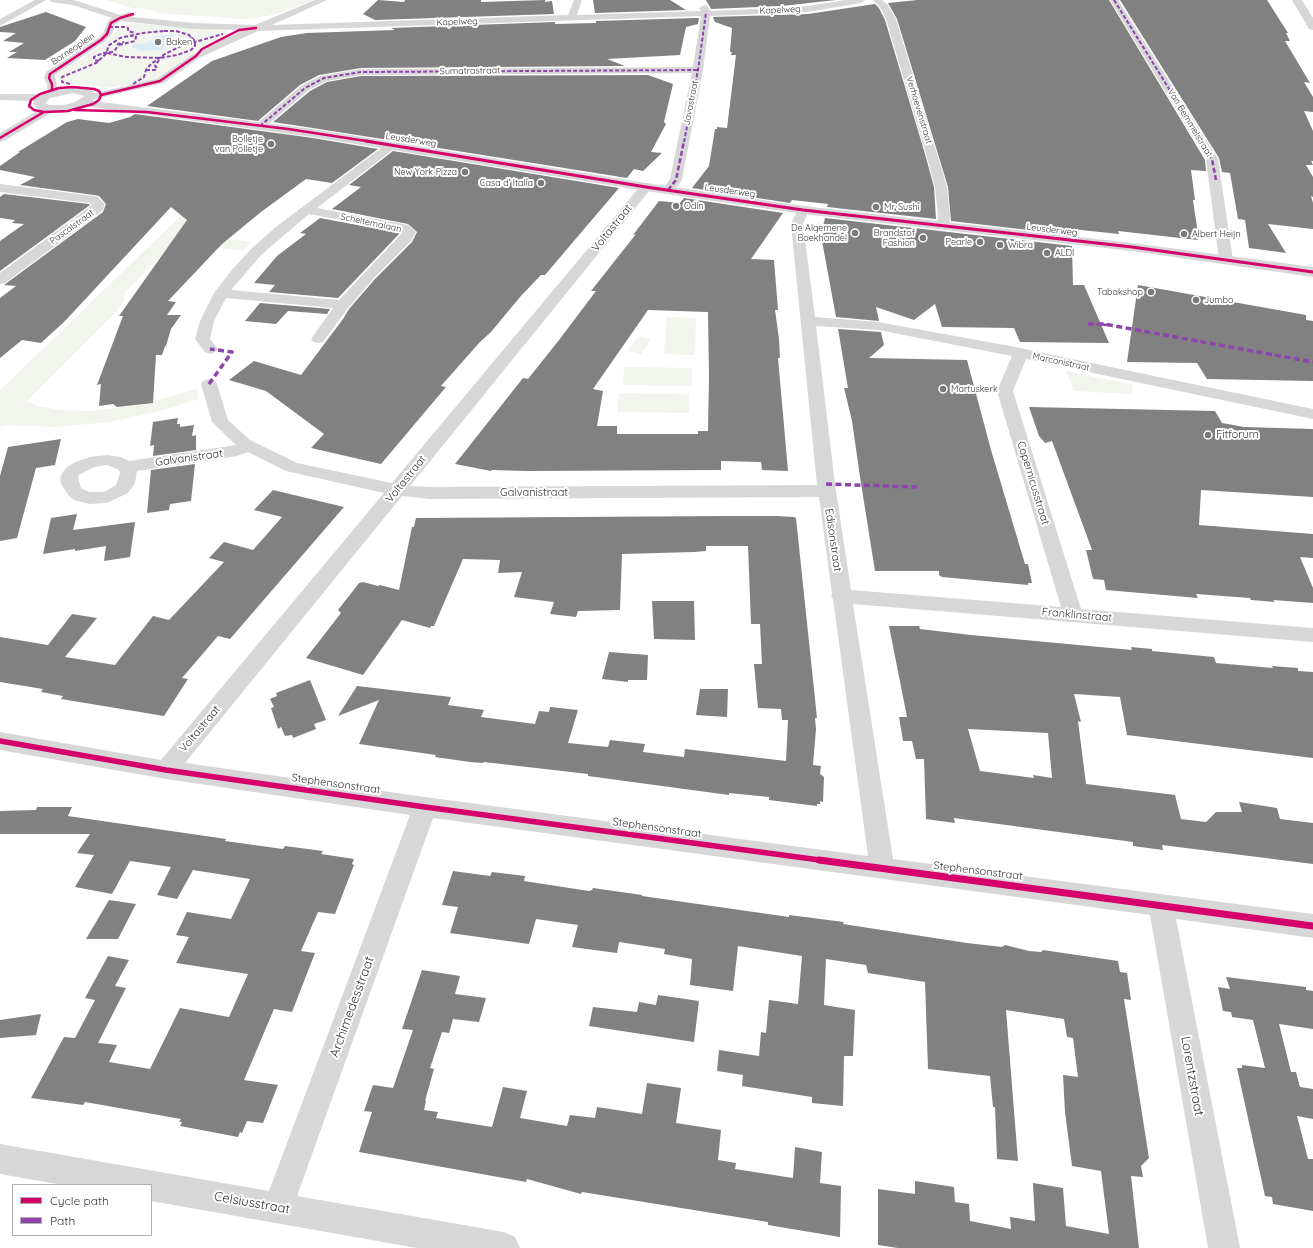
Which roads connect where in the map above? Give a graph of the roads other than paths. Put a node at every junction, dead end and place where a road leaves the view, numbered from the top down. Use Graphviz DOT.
graph roads {
  1 [pos="42,0"];
  2 [pos="54,0"];
  3 [pos="93,0"];
  4 [pos="578,0"];
  5 [pos="825,0"];
  6 [pos="861,0"];
  7 [pos="877,0"];
  8 [pos="1114,0"];
  9 [pos="1297,0"];
  10 [pos="323,3"];
  11 [pos="705,11"];
  12 [pos="122,14"];
  13 [pos="572,15"];
  14 [pos="336,18"];
  15 [pos="349,20"];
  16 [pos="271,23"];
  17 [pos="0,24"];
  18 [pos="1313,27"];
  19 [pos="256,28"];
  20 [pos="698,70"];
  21 [pos="53,94"];
  22 [pos="0,97"];
  23 [pos="42,98"];
  24 [pos="88,100"];
  25 [pos="49,109"];
  26 [pos="260,126"];
  27 [pos="0,138"];
  28 [pos="392,145"];
  29 [pos="646,187"];
  30 [pos="0,188"];
  31 [pos="668,190"];
  32 [pos="306,210"];
  33 [pos="803,210"];
  34 [pos="943,226"];
  35 [pos="1226,260"];
  36 [pos="1313,272"];
  37 [pos="0,280"];
  38 [pos="221,293"];
  39 [pos="343,305"];
  40 [pos="807,321"];
  41 [pos="318,339"];
  42 [pos="210,349"];
  43 [pos="1020,354"];
  44 [pos="209,384"];
  45 [pos="1313,414"];
  46 [pos="249,446"];
  47 [pos="127,467"];
  48 [pos="397,490"];
  49 [pos="827,492"];
  50 [pos="841,596"];
  51 [pos="1074,614"];
  52 [pos="1313,635"];
  53 [pos="0,742"];
  54 [pos="166,770"];
  55 [pos="425,807"];
  56 [pos="882,869"];
  57 [pos="1161,905"];
  58 [pos="1313,926"];
  59 [pos="0,1159"];
  60 [pos="145,1184"];
  61 [pos="152,1185"];
  62 [pos="278,1207"];
  63 [pos="504,1248"];
  64 [pos="1224,1248"];
  1 -- 17 [label="street"];
  2 -- 12 [label="street, Kapelweg"];
  3 -- 12 [label="street, Kapelweg"];
  4 -- 13 [label="street"];
  5 -- 11 [label="street, Kapelweg"];
  6 -- 11 [label="street, Kapelweg"];
  7 -- 34 [label="street, Verhoevenstraat"];
  8 -- 35 [label="street, Van Bemmelstraat"];
  9 -- 18 [label="street"];
  10 -- 16 [label="street"];
  11 -- 13 [label="street, Kapelweg"];
  11 -- 20 [label="street, Javastraat"];
  12 -- 16 [label="street, Kapelweg"];
  12 -- 19 [label="street, Kapelweg"];
  12 -- 21 [label="street, Borneoplein"];
  13 -- 15 [label="street, Kapelweg"];
  13 -- 19 [label="street, Kapelweg"];
  14 -- 15 [label="street"];
  15 -- 16 [label="street, Kapelweg"];
  16 -- 19 [label="street"];
  19 -- 24 [label="street"];
  20 -- 26 [label="street, Sumatrastraat"];
  20 -- 31 [label="street, Javastraat"];
  21 -- 23 [label="street"];
  21 -- 24 [label="street"];
  22 -- 23 [label="street"];
  23 -- 25 [label="street"];
  24 -- 25 [label="street"];
  24 -- 26 [label="street, Leusderweg"];
  25 -- 27 [label="street"];
  26 -- 28 [label="street, Leusderweg"];
  28 -- 29 [label="street, Leusderweg"];
  28 -- 32 [label="street"];
  29 -- 31 [label="street, Leusderweg"];
  29 -- 48 [label="street, Voltastraat"];
  30 -- 37 [label="street, Pascalstraat"];
  31 -- 33 [label="street, Leusderweg"];
  32 -- 38 [label="street"];
  32 -- 39 [label="street, Scheltemalaan"];
  33 -- 34 [label="street, Leusderweg"];
  33 -- 40 [label="street, Edisonstraat"];
  34 -- 35 [label="street, Leusderweg"];
  35 -- 36 [label="street, Leusderweg"];
  38 -- 39 [label="street"];
  38 -- 42 [label="street"];
  39 -- 41 [label="street, Scheltemalaan"];
  40 -- 43 [label="street, Marconistraat"];
  40 -- 49 [label="street, Edisonstraat"];
  43 -- 45 [label="street, Marconistraat"];
  43 -- 51 [label="street, Copernicusstraat"];
  44 -- 46 [label="street, Galvanistraat"];
  46 -- 47 [label="street, Galvanistraat"];
  46 -- 48 [label="street, Galvanistraat"];
  48 -- 49 [label="street, Galvanistraat"];
  48 -- 54 [label="street, Voltastraat"];
  49 -- 50 [label="street, Edisonstraat"];
  50 -- 51 [label="street, Franklinstraat"];
  50 -- 56 [label="street, Edisonstraat"];
  51 -- 52 [label="street, Franklinstraat"];
  53 -- 54 [label="street, Stephensonstraat"];
  54 -- 55 [label="street, Stephensonstraat"];
  55 -- 56 [label="street, Stephensonstraat"];
  55 -- 62 [label="street, Archimedesstraat"];
  56 -- 57 [label="street, Stephensonstraat"];
  57 -- 58 [label="street, Stephensonstraat"];
  57 -- 64 [label="street, Lorentzstraat"];
  59 -- 60 [label="street, Celsiusstraat"];
  61 -- 62 [label="street, Celsiusstraat"];
  62 -- 63 [label="street, Celsiusstraat"];
}
